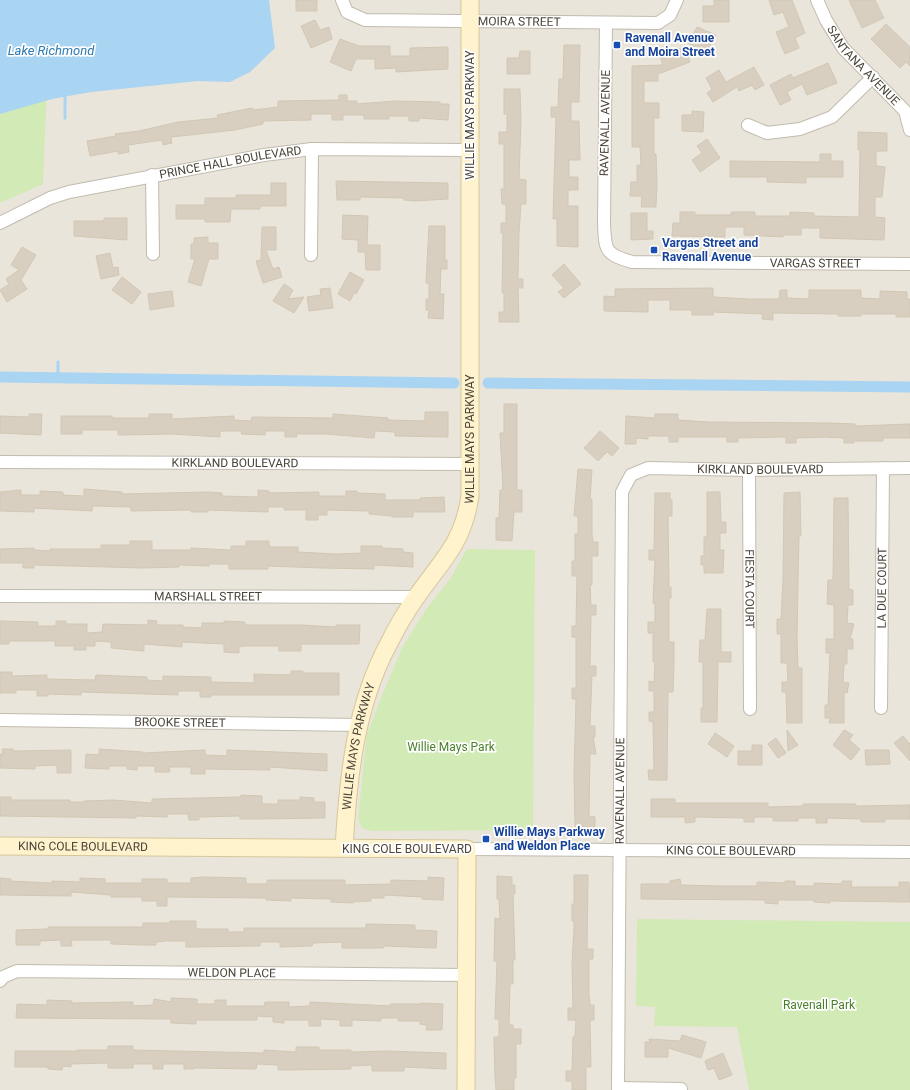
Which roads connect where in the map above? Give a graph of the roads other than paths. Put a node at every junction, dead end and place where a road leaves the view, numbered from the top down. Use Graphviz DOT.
graph roads {
  1 [pos="342,0"];
  2 [pos="470,0"];
  3 [pos="677,0"];
  4 [pos="817,0"];
  5 [pos="471,21"];
  6 [pos="606,23"];
  7 [pos="874,77"];
  8 [pos="748,125"];
  9 [pos="910,130"];
  10 [pos="312,149"];
  11 [pos="470,150"];
  12 [pos="152,175"];
  13 [pos="0,223"];
  14 [pos="604,223"];
  15 [pos="153,254"];
  16 [pos="311,255"];
  17 [pos="910,264"];
  18 [pos="0,462"];
  19 [pos="471,464"];
  20 [pos="883,468"];
  21 [pos="910,468"];
  22 [pos="749,470"];
  23 [pos="622,492"];
  24 [pos="0,596"];
  25 [pos="416,597"];
  26 [pos="881,708"];
  27 [pos="750,709"];
  28 [pos="0,720"];
  29 [pos="359,725"];
  30 [pos="0,846"];
  31 [pos="344,848"];
  32 [pos="467,849"];
  33 [pos="618,851"];
  34 [pos="910,852"];
  35 [pos="466,975"];
  36 [pos="0,981"];
  37 [pos="618,1089"];
  38 [pos="680,1089"];
  39 [pos="466,1090"];
  1 -- 5 [label="street, MOIRA STREET"];
  2 -- 5 [label="street, WILLIE MAYS PARKWAY"];
  3 -- 6 [label="street, MOIRA STREET"];
  4 -- 7 [label="street, SANTANA AVENUE"];
  5 -- 6 [label="street, MOIRA STREET"];
  5 -- 11 [label="street, WILLIE MAYS PARKWAY"];
  6 -- 14 [label="street, RAVENALL AVENUE"];
  7 -- 8 [label="street"];
  7 -- 9 [label="street, SANTANA AVENUE"];
  10 -- 11 [label="street, PRINCE HALL BOULEVARD"];
  10 -- 12 [label="street, PRINCE HALL BOULEVARD"];
  10 -- 16 [label="street"];
  11 -- 19 [label="street, WILLIE MAYS PARKWAY"];
  12 -- 13 [label="street, PRINCE HALL BOULEVARD"];
  12 -- 15 [label="street"];
  14 -- 17 [label="street, VARGAS STREET"];
  18 -- 19 [label="street, KIRKLAND BOULEVARD"];
  19 -- 25 [label="street, WILLIE MAYS PARKWAY"];
  20 -- 21 [label="street, KIRKLAND BOULEVARD"];
  20 -- 22 [label="street, KIRKLAND BOULEVARD"];
  20 -- 26 [label="street, LA DUE COURT"];
  22 -- 23 [label="street, KIRKLAND BOULEVARD"];
  22 -- 27 [label="street, FIESTA COURT"];
  23 -- 33 [label="street, RAVENALL AVENUE"];
  24 -- 25 [label="street, MARSHALL STREET"];
  25 -- 29 [label="street, WILLIE MAYS PARKWAY"];
  28 -- 29 [label="street, BROOKE STREET"];
  29 -- 31 [label="street, WILLIE MAYS PARKWAY"];
  30 -- 31 [label="street, KING COLE BOULEVARD"];
  31 -- 32 [label="street, KING COLE BOULEVARD"];
  32 -- 33 [label="street, KING COLE BOULEVARD"];
  32 -- 35 [label="street"];
  33 -- 34 [label="street, KING COLE BOULEVARD"];
  33 -- 37 [label="street, RAVENALL AVENUE"];
  35 -- 36 [label="street, WELDON PLACE"];
  35 -- 39 [label="street"];
  37 -- 38 [label="street"];
}
